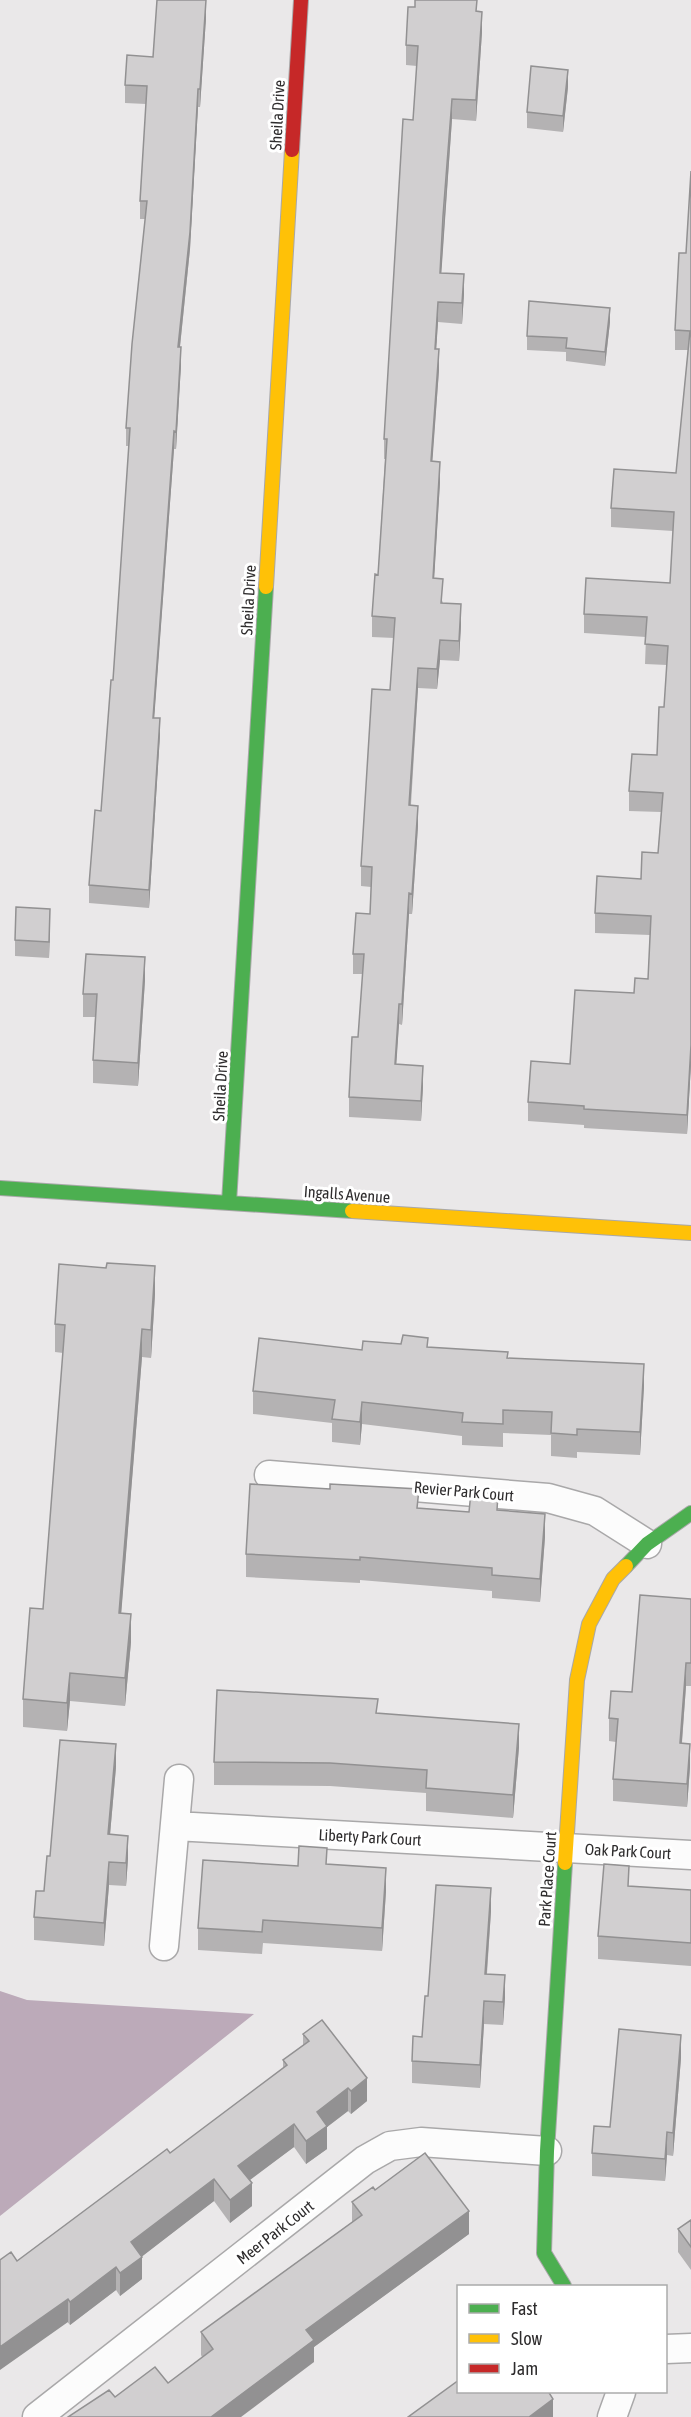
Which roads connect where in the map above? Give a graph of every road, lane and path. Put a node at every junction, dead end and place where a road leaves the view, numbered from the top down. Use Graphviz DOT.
graph roads {
  1 [pos="301,0"];
  2 [pos="0,1188"];
  3 [pos="229,1203"];
  4 [pos="691,1233"];
  5 [pos="269,1475"];
  6 [pos="691,1513"];
  7 [pos="647,1544"];
  8 [pos="179,1779"];
  9 [pos="175,1826"];
  10 [pos="566,1848"];
  11 [pos="691,1855"];
  12 [pos="164,1946"];
  13 [pos="547,2151"];
  14 [pos="563,2285"];
  15 [pos="691,2348"];
  16 [pos="667,2349"];
  17 [pos="620,2393"];
  18 [pos="37,2417"];
  19 [pos="612,2417"];
  1 -- 3 [label="street, Sheila Drive"];
  2 -- 3 [label="street, Ingalls Avenue"];
  3 -- 4 [label="street, Ingalls Avenue"];
  5 -- 7 [label="street, Revier Park Court"];
  6 -- 7 [label="street, Park Place Court"];
  7 -- 10 [label="street, Park Place Court"];
  8 -- 9 [label="street"];
  9 -- 10 [label="street, Liberty Park Court"];
  9 -- 12 [label="street"];
  10 -- 11 [label="street, Oak Park Court"];
  10 -- 13 [label="street, Park Place Court"];
  13 -- 14 [label="street, Park Place Court"];
  13 -- 18 [label="street, Meer Park Court"];
  15 -- 16 [label="street"];
  17 -- 19 [label="street"];
}
